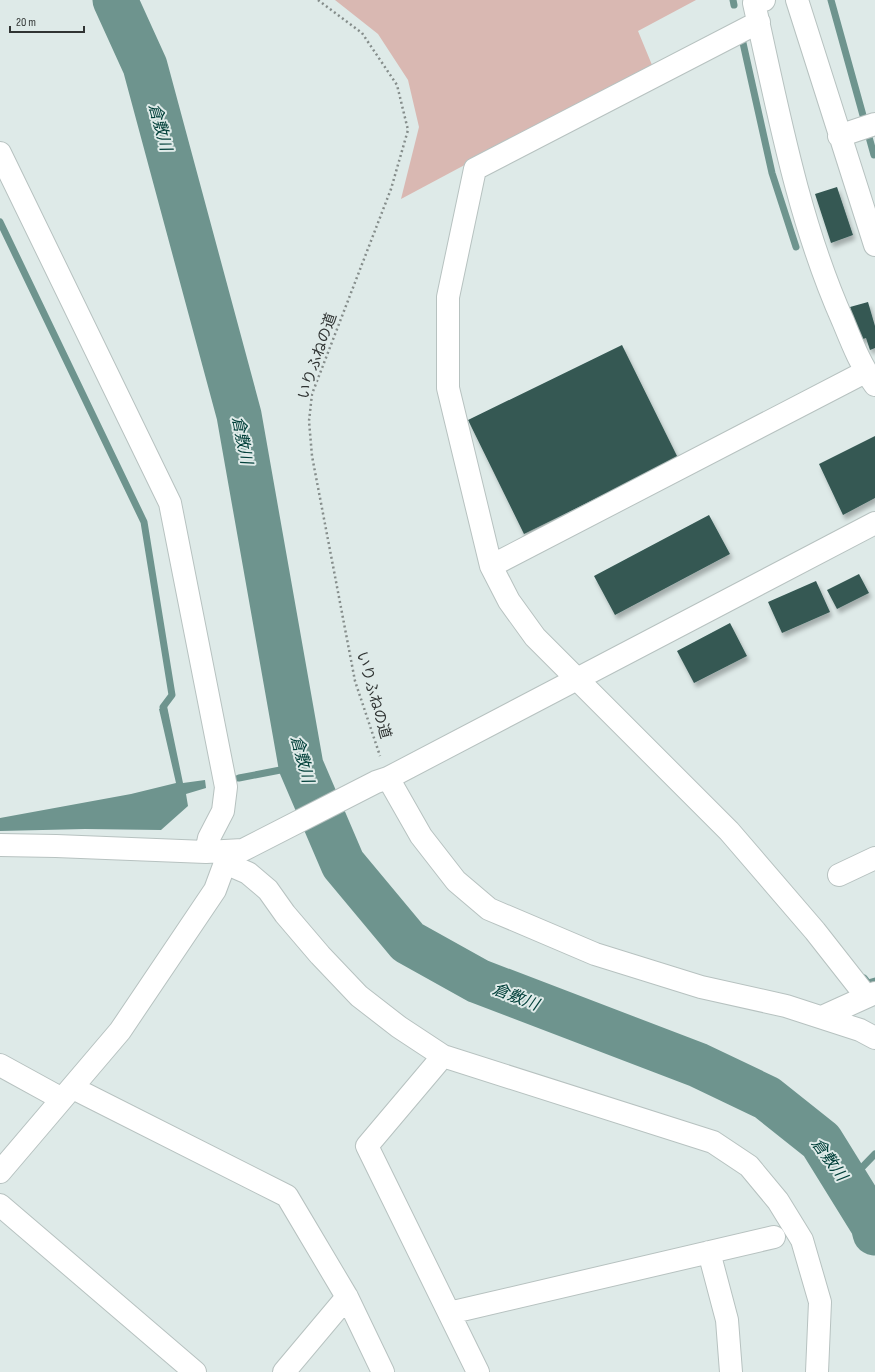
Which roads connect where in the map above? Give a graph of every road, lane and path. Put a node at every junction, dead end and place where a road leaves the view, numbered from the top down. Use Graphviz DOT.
graph roads {
  1 [pos="318,0"];
  2 [pos="764,0"];
  3 [pos="797,0"];
  4 [pos="759,22"];
  5 [pos="867,126"];
  6 [pos="839,136"];
  7 [pos="0,153"];
  8 [pos="875,245"];
  9 [pos="870,379"];
  10 [pos="875,523"];
  11 [pos="491,566"];
  12 [pos="577,678"];
  13 [pos="382,780"];
  14 [pos="0,845"];
  15 [pos="218,856"];
  16 [pos="875,858"];
  17 [pos="839,875"];
  18 [pos="870,994"];
  19 [pos="822,1017"];
  20 [pos="875,1038"];
  21 [pos="443,1056"];
  22 [pos="0,1065"];
  23 [pos="67,1094"];
  24 [pos="0,1172"];
  25 [pos="0,1205"];
  26 [pos="774,1237"];
  27 [pos="709,1252"];
  28 [pos="347,1297"];
  29 [pos="449,1313"];
  30 [pos="195,1372"];
  31 [pos="284,1372"];
  32 [pos="384,1372"];
  33 [pos="478,1372"];
  34 [pos="730,1372"];
  35 [pos="817,1372"];
  1 -- 13 [label="path, いりふねの道"];
  2 -- 4 [label="street"];
  3 -- 6 [label="street"];
  4 -- 9 [label="street"];
  4 -- 11 [label="street"];
  5 -- 6 [label="street"];
  6 -- 8 [label="street"];
  7 -- 15 [label="street"];
  9 -- 11 [label="street"];
  10 -- 12 [label="street"];
  11 -- 12 [label="street"];
  12 -- 13 [label="street"];
  12 -- 18 [label="street"];
  13 -- 15 [label="street"];
  13 -- 19 [label="street"];
  14 -- 15 [label="street"];
  15 -- 21 [label="street"];
  15 -- 23 [label="street"];
  16 -- 17 [label="street"];
  18 -- 19 [label="street"];
  19 -- 20 [label="street"];
  21 -- 29 [label="street"];
  21 -- 35 [label="street"];
  22 -- 23 [label="street"];
  23 -- 24 [label="street"];
  23 -- 28 [label="street"];
  25 -- 30 [label="street"];
  26 -- 27 [label="street"];
  27 -- 29 [label="street"];
  27 -- 34 [label="street"];
  28 -- 31 [label="street"];
  28 -- 32 [label="street"];
  29 -- 33 [label="street"];
}
